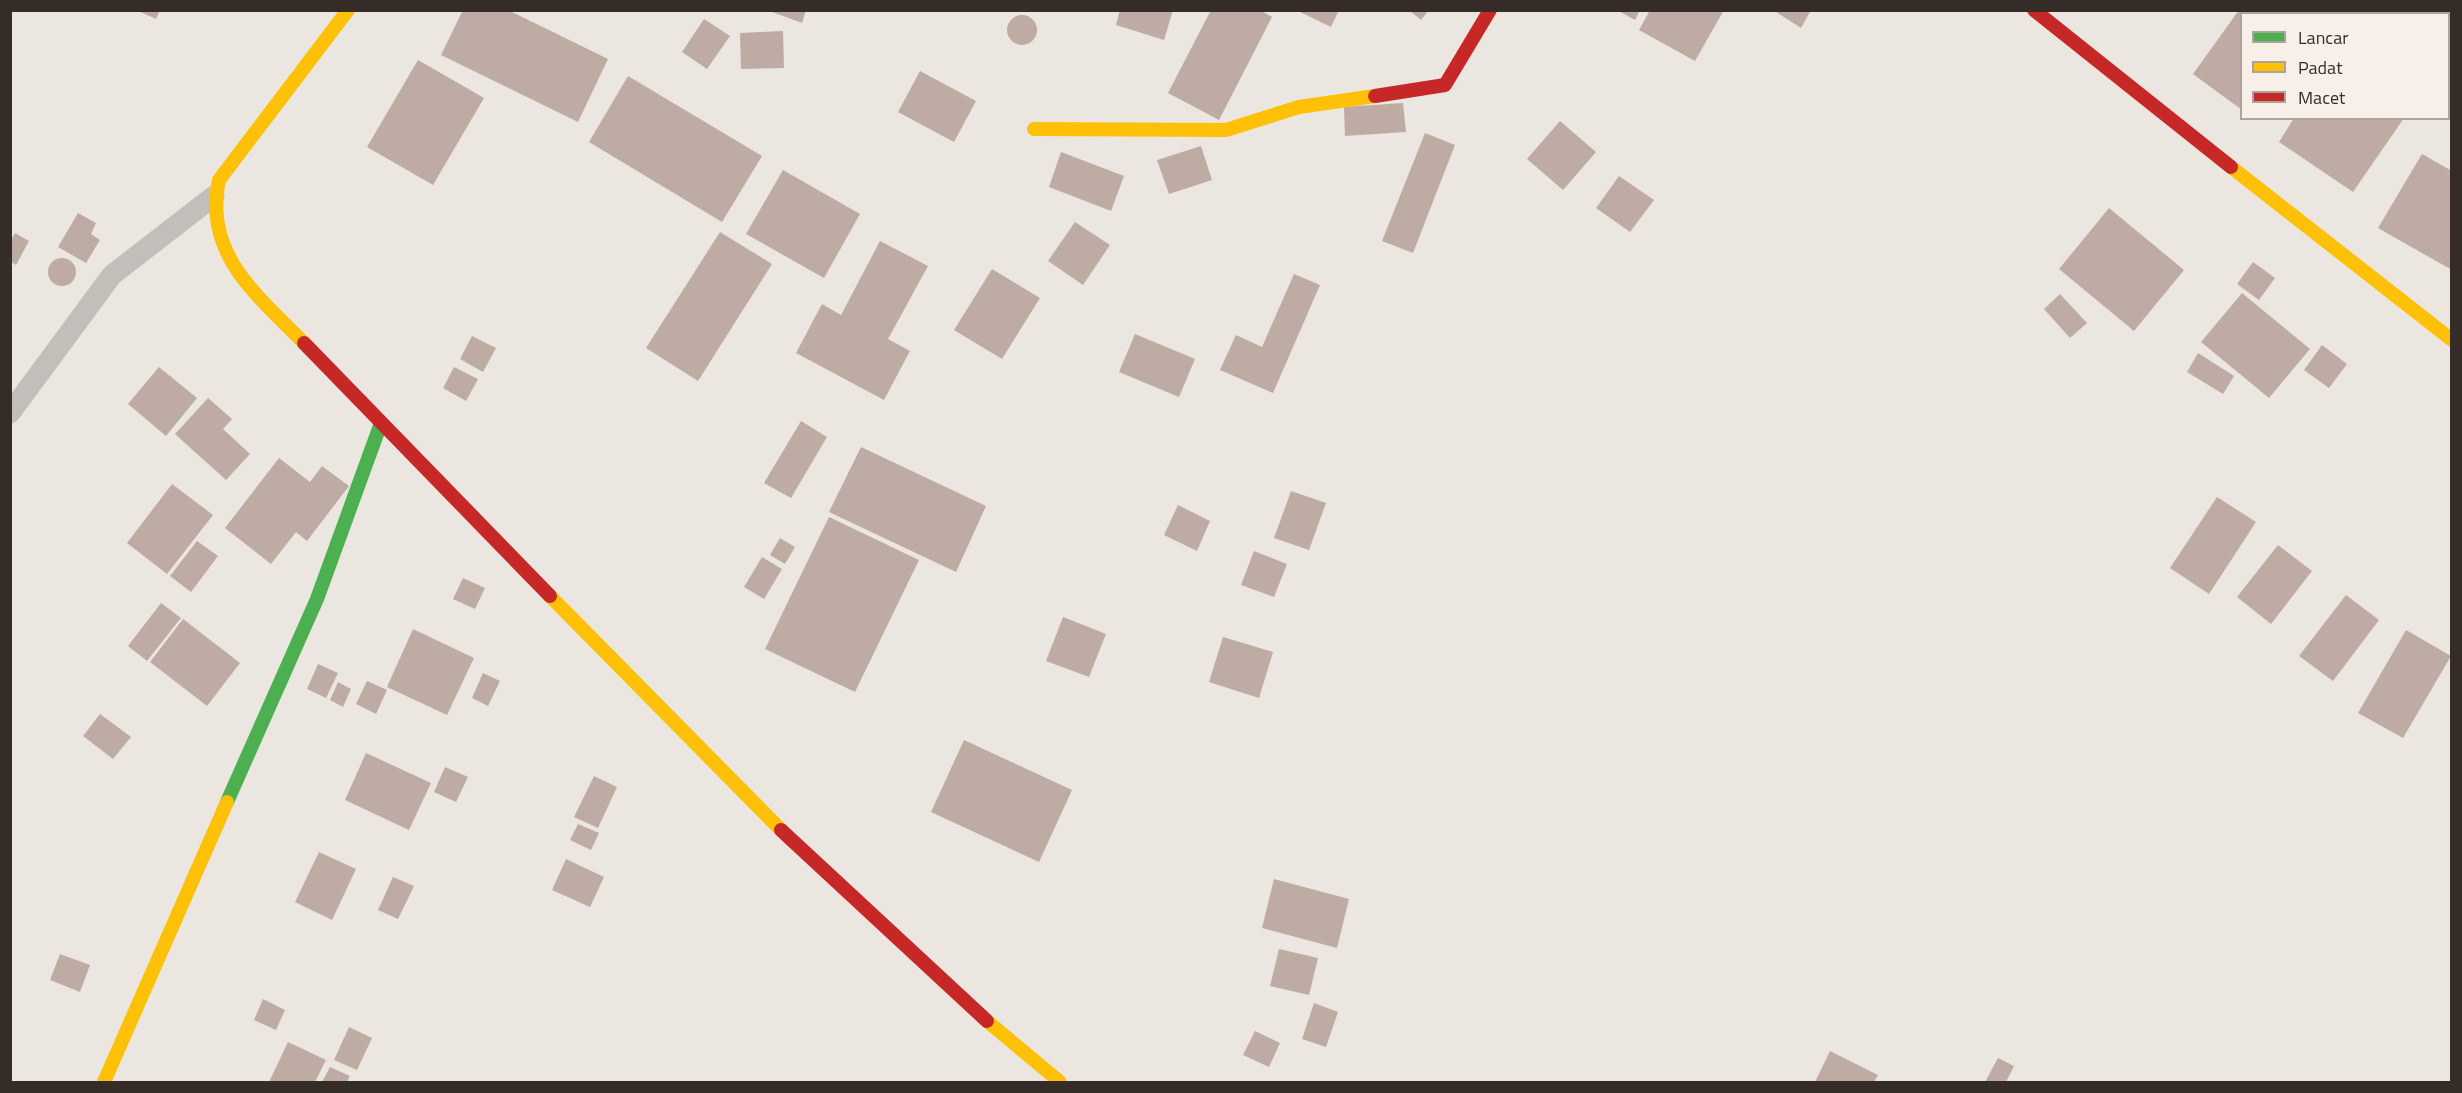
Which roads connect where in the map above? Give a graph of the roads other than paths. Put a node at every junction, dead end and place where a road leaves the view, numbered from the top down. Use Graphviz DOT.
graph roads {
  1 [pos="348,10"];
  2 [pos="1490,10"];
  3 [pos="2034,10"];
  4 [pos="1034,129"];
  5 [pos="214,196"];
  6 [pos="2451,339"];
  7 [pos="10,413"];
  8 [pos="381,423"];
  9 [pos="104,1083"];
  10 [pos="1060,1083"];
  1 -- 5 [label="street"];
  2 -- 4 [label="street"];
  3 -- 6 [label="street"];
  5 -- 7 [label="lane"];
  5 -- 8 [label="street"];
  8 -- 9 [label="street"];
  8 -- 10 [label="street"];
}
